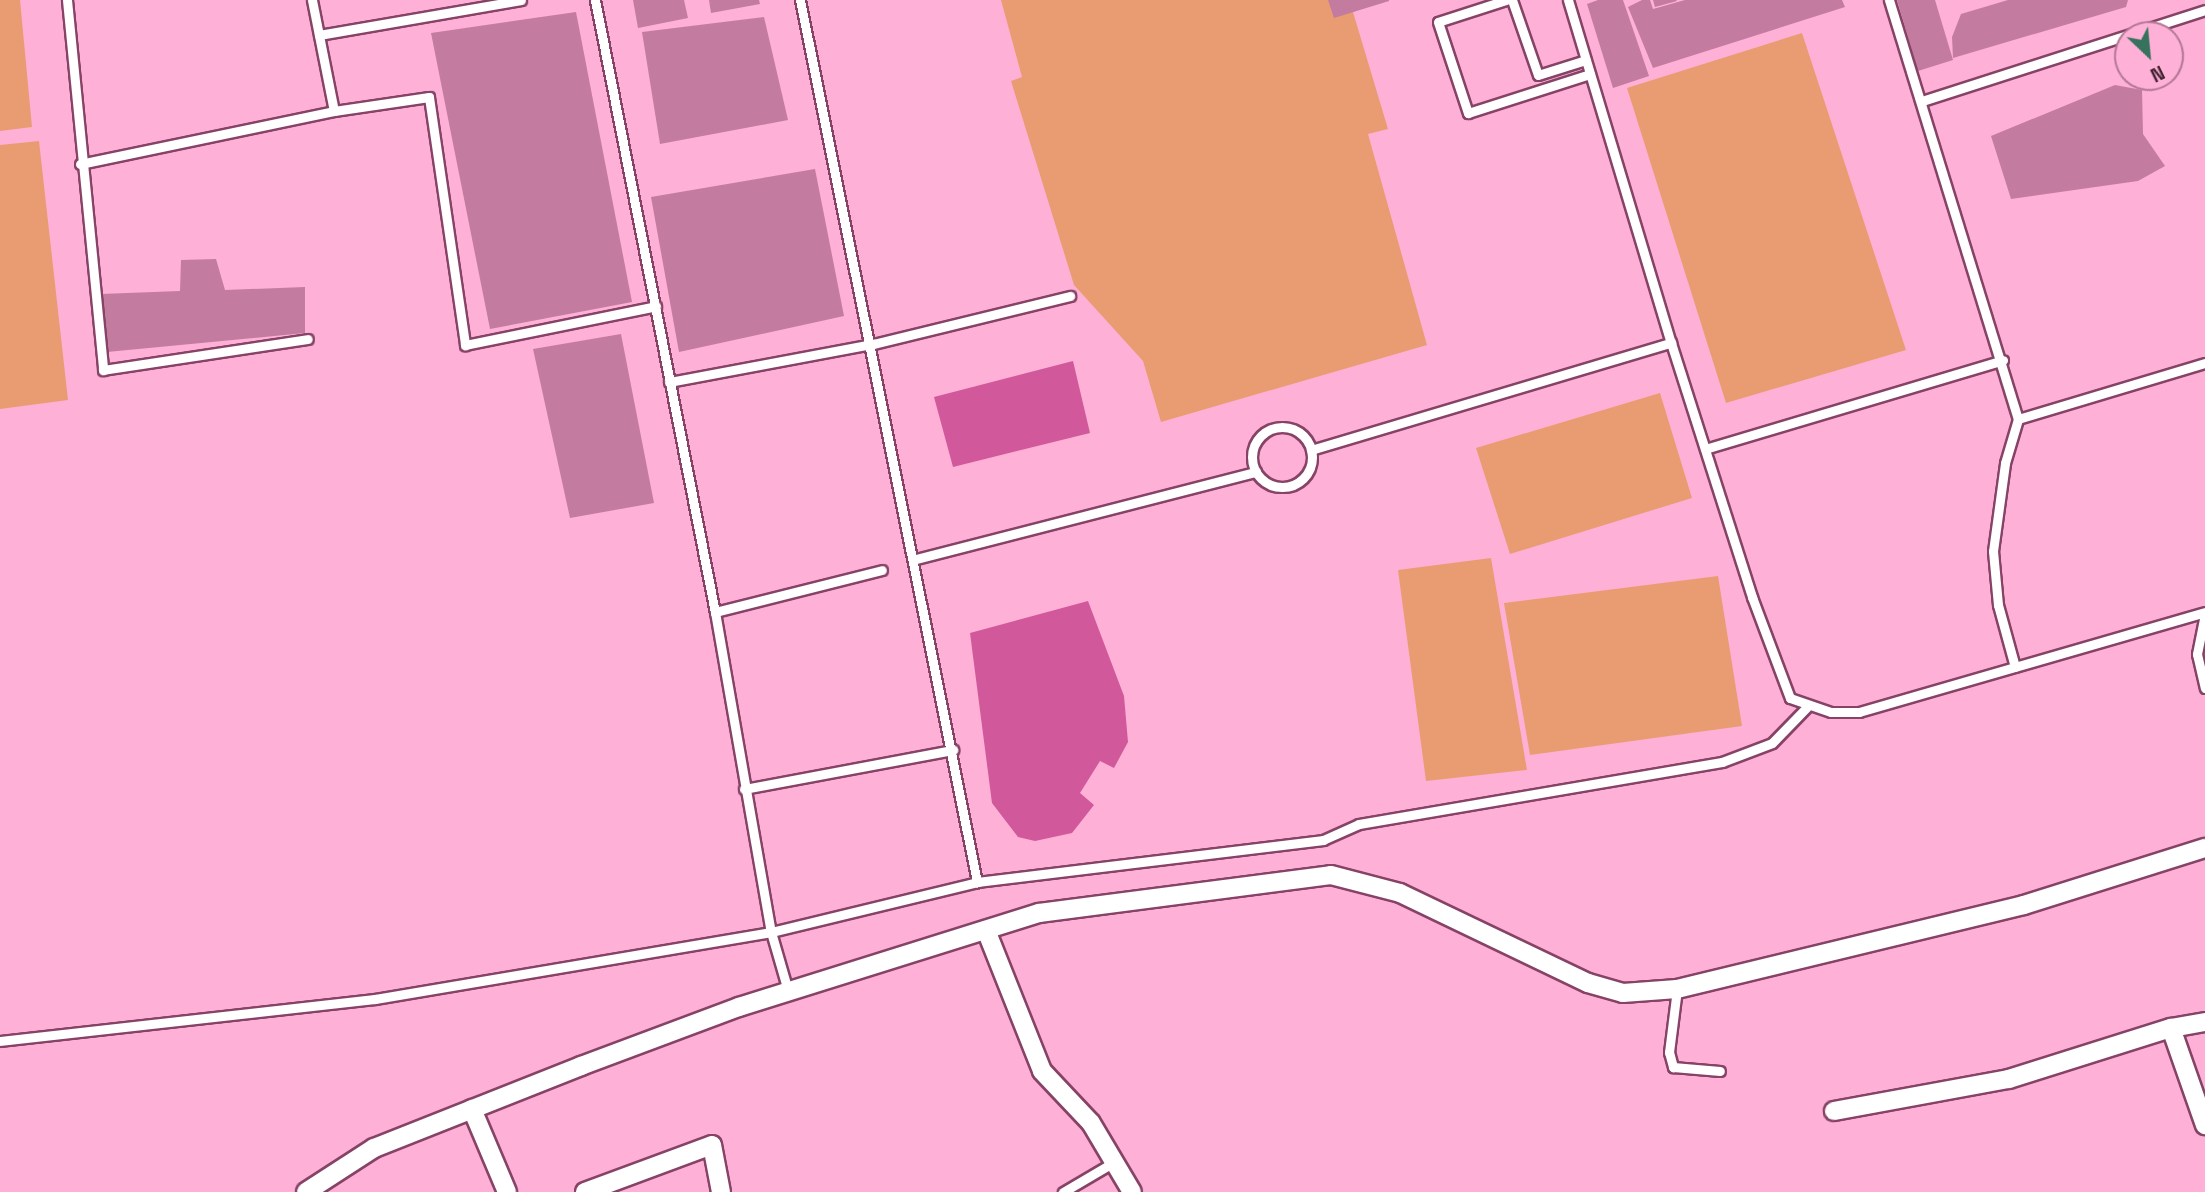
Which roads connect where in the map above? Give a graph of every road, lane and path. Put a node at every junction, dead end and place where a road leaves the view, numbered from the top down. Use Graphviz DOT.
graph roads {
  1 [pos="67,0"];
  2 [pos="312,0"];
  3 [pos="521,0"];
  4 [pos="595,0"];
  5 [pos="800,0"];
  6 [pos="1506,0"];
  7 [pos="1512,0"];
  8 [pos="1568,0"];
  9 [pos="1889,0"];
  10 [pos="2205,10"];
  11 [pos="319,35"];
  12 [pos="1586,60"];
  13 [pos="1590,74"];
  14 [pos="1922,102"];
  15 [pos="334,111"];
  16 [pos="80,164"];
  17 [pos="1070,296"];
  18 [pos="656,306"];
  19 [pos="308,339"];
  20 [pos="1671,343"];
  21 [pos="873,344"];
  22 [pos="2003,360"];
  23 [pos="2205,363"];
  24 [pos="669,382"];
  25 [pos="2018,419"];
  26 [pos="1705,449"];
  27 [pos="1311,450"];
  28 [pos="1256,472"];
  29 [pos="916,559"];
  30 [pos="882,570"];
  31 [pos="715,612"];
  32 [pos="2205,613"];
  33 [pos="2015,667"];
  34 [pos="2205,688"];
  35 [pos="1807,707"];
  36 [pos="953,750"];
  37 [pos="744,789"];
  38 [pos="2205,848"];
  39 [pos="977,881"];
  40 [pos="985,930"];
  41 [pos="771,932"];
  42 [pos="1677,989"];
  43 [pos="788,991"];
  44 [pos="2205,1022"];
  45 [pos="2171,1028"];
  46 [pos="0,1041"];
  47 [pos="1720,1071"];
  48 [pos="472,1109"];
  49 [pos="1834,1111"];
  50 [pos="2205,1125"];
  51 [pos="1114,1162"];
  52 [pos="306,1192"];
  53 [pos="507,1192"];
  54 [pos="585,1192"];
  55 [pos="721,1192"];
  56 [pos="1063,1192"];
  57 [pos="1132,1192"];
  1 -- 16 [label="lane"];
  2 -- 11 [label="lane"];
  3 -- 11 [label="lane"];
  4 -- 18 [label="lane"];
  5 -- 21 [label="lane"];
  6 -- 13 [label="lane"];
  7 -- 12 [label="lane"];
  8 -- 12 [label="lane"];
  9 -- 14 [label="lane"];
  10 -- 14 [label="lane"];
  11 -- 15 [label="lane"];
  12 -- 13 [label="lane"];
  13 -- 20 [label="lane"];
  14 -- 22 [label="lane"];
  15 -- 16 [label="lane"];
  15 -- 18 [label="lane"];
  16 -- 19 [label="lane"];
  17 -- 21 [label="lane"];
  18 -- 24 [label="lane"];
  20 -- 26 [label="lane"];
  20 -- 27 [label="lane"];
  21 -- 24 [label="lane"];
  21 -- 29 [label="lane"];
  22 -- 25 [label="lane"];
  22 -- 26 [label="lane"];
  23 -- 25 [label="lane"];
  24 -- 31 [label="lane"];
  25 -- 33 [label="lane"];
  26 -- 35 [label="lane"];
  27 -- 28 [label="lane"];
  27 -- 28 [label="lane"];
  28 -- 29 [label="lane"];
  29 -- 36 [label="lane"];
  30 -- 31 [label="lane"];
  31 -- 37 [label="lane"];
  32 -- 33 [label="lane"];
  32 -- 34 [label="lane"];
  33 -- 35 [label="lane"];
  35 -- 39 [label="lane"];
  36 -- 37 [label="lane"];
  36 -- 39 [label="lane"];
  37 -- 41 [label="lane"];
  38 -- 42 [label="street"];
  39 -- 41 [label="lane"];
  40 -- 42 [label="street"];
  40 -- 43 [label="street"];
  40 -- 51 [label="street"];
  41 -- 43 [label="lane"];
  41 -- 46 [label="lane"];
  42 -- 47 [label="lane"];
  43 -- 48 [label="street"];
  44 -- 45 [label="street"];
  45 -- 49 [label="street"];
  45 -- 50 [label="street"];
  48 -- 52 [label="street"];
  48 -- 53 [label="street"];
  51 -- 56 [label="lane"];
  51 -- 57 [label="street"];
  54 -- 55 [label="street"];
}
